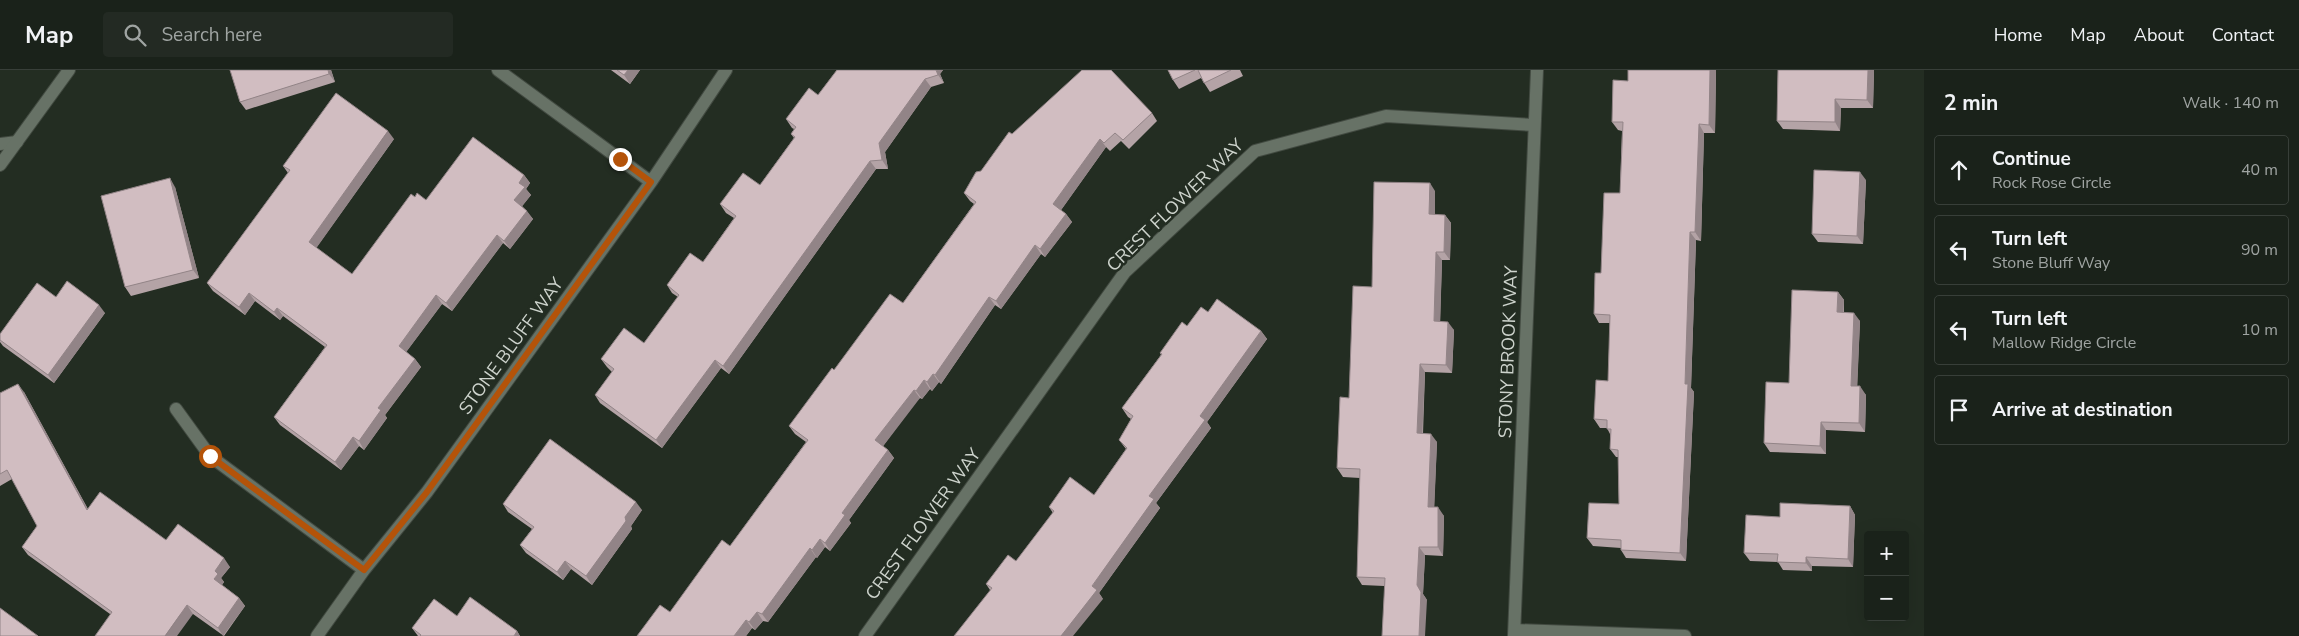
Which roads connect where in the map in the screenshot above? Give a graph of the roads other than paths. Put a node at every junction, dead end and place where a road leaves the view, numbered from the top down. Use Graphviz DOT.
graph roads {
  1 [pos="68,70"];
  2 [pos="498,70"];
  3 [pos="726,70"];
  4 [pos="1537,70"];
  5 [pos="1534,125"];
  6 [pos="17,142"];
  7 [pos="0,144"];
  8 [pos="0,165"];
  9 [pos="651,182"];
  10 [pos="176,409"];
  11 [pos="364,570"];
  12 [pos="1515,633"];
  13 [pos="317,636"];
  14 [pos="865,636"];
  15 [pos="1685,636"];
  1 -- 6 [label="street"];
  2 -- 9 [label="street"];
  3 -- 9 [label="street, STONE BLUFF WAY"];
  4 -- 5 [label="street, STONY BROOK WAY"];
  5 -- 12 [label="street, STONY BROOK WAY"];
  5 -- 14 [label="street, CREST FLOWER WAY"];
  6 -- 7 [label="street"];
  6 -- 8 [label="street"];
  9 -- 11 [label="street, STONE BLUFF WAY"];
  10 -- 11 [label="street"];
  11 -- 13 [label="street, STONE BLUFF WAY"];
  12 -- 15 [label="street"];
}
